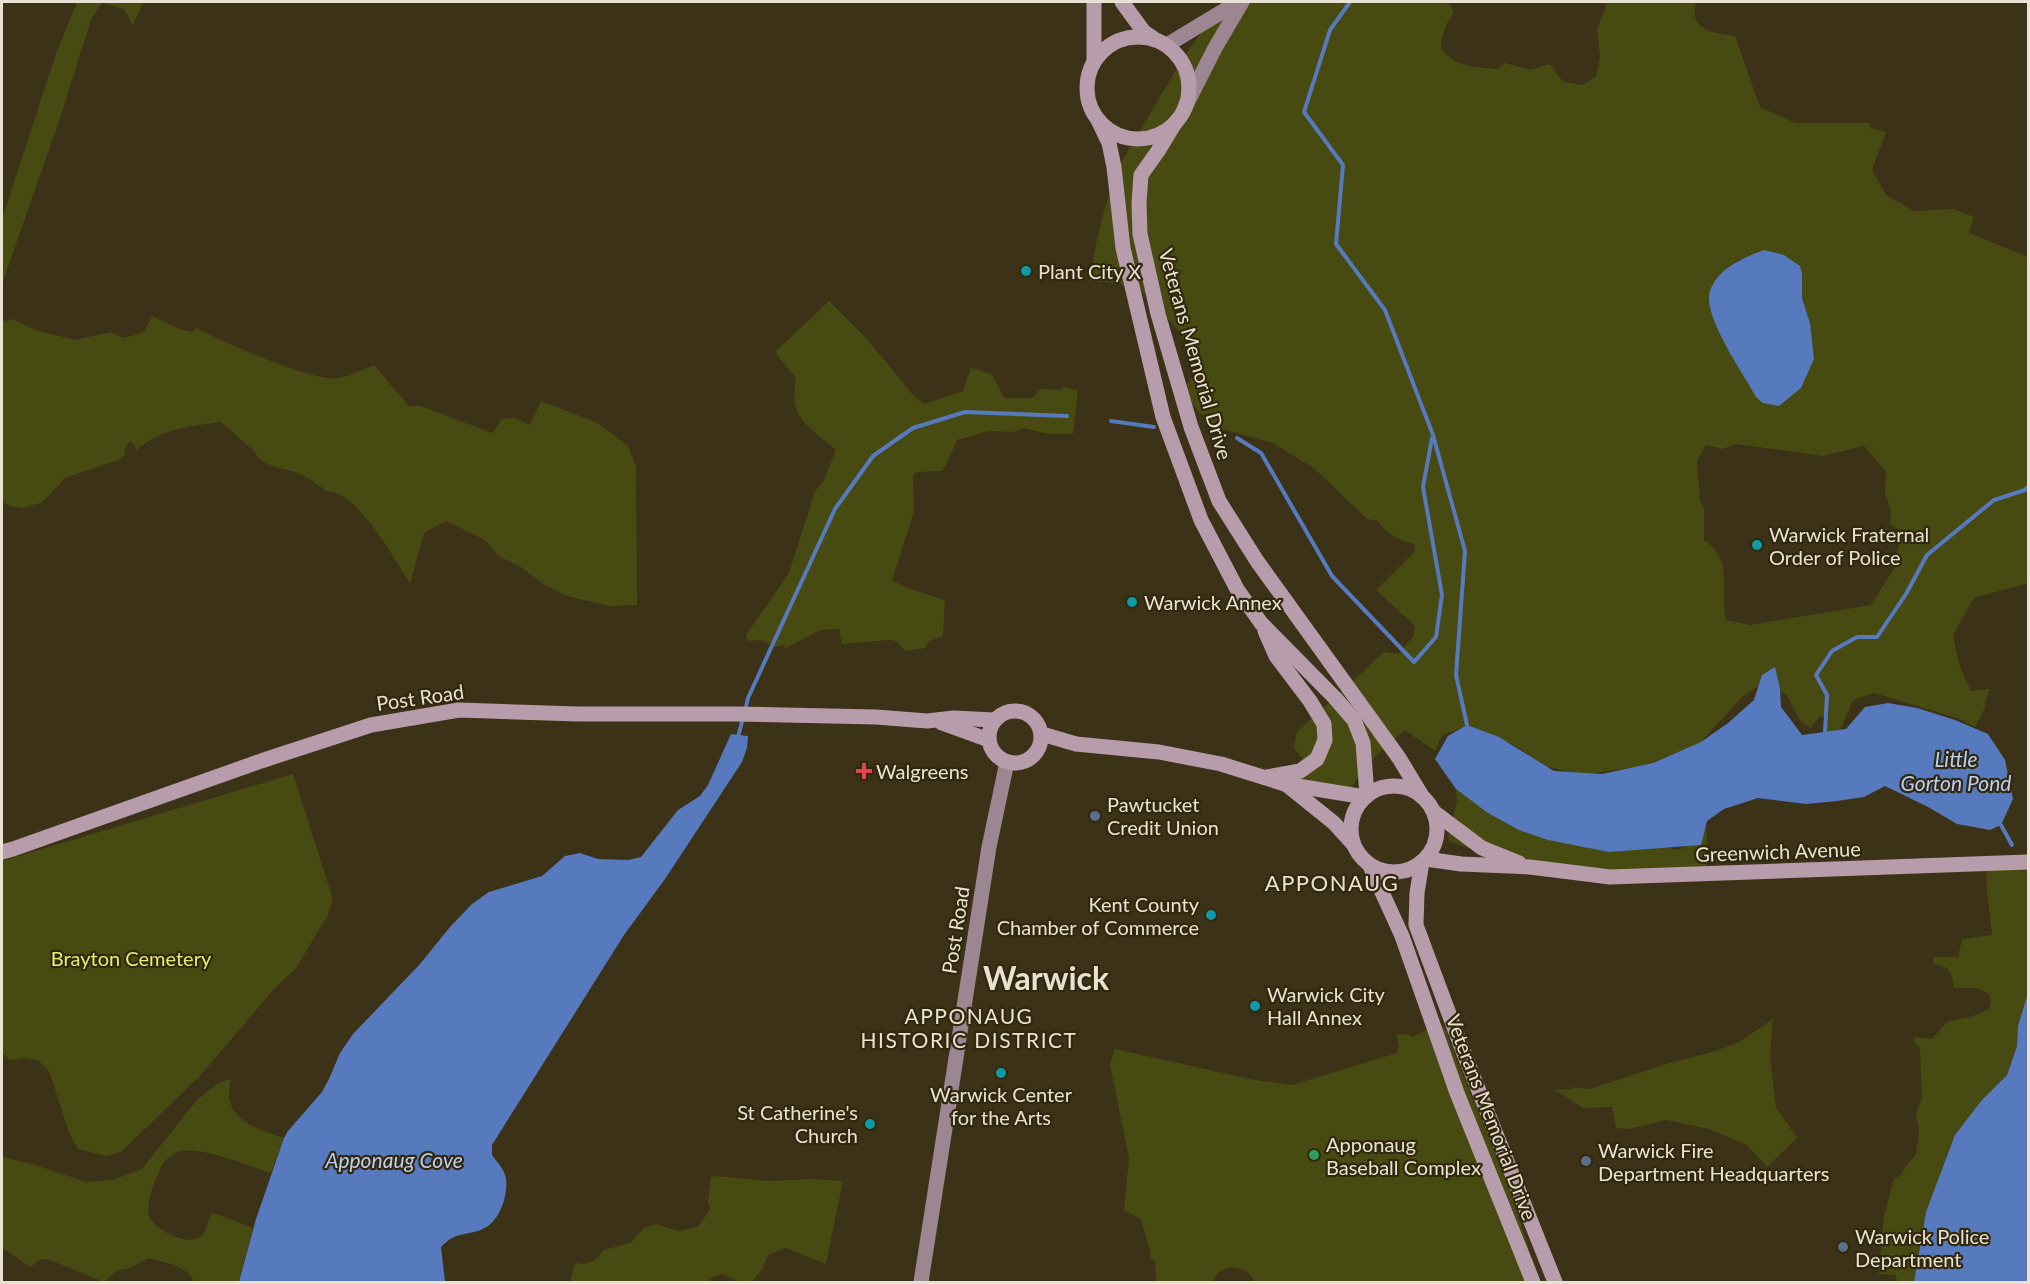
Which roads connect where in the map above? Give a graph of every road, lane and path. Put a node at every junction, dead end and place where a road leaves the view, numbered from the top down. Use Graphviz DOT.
graph roads {
  1 [pos="1094,2"];
  2 [pos="1122,2"];
  3 [pos="1240,2"];
  4 [pos="1161,42"];
  5 [pos="1094,61"];
  6 [pos="1185,107"];
  7 [pos="1098,120"];
  8 [pos="1175,123"];
  9 [pos="1262,623"];
  10 [pos="937,720"];
  11 [pos="994,720"];
  12 [pos="1042,734"];
  13 [pos="989,740"];
  14 [pos="1076,744"];
  15 [pos="1038,750"];
  16 [pos="1007,762"];
  17 [pos="1266,777"];
  18 [pos="1285,784"];
  19 [pos="1366,796"];
  20 [pos="1422,796"];
  21 [pos="1434,812"];
  22 [pos="1353,844"];
  23 [pos="2,852"];
  24 [pos="1424,860"];
  25 [pos="2028,861"];
  26 [pos="1370,866"];
  27 [pos="1530,867"];
  28 [pos="921,1282"];
  29 [pos="1533,1282"];
  30 [pos="1555,1282"];
  1 -- 5 [label="main road"];
  2 -- 4 [label="main road"];
  3 -- 4 [label="main road"];
  3 -- 6 [label="main road"];
  4 -- 5 [label="main road"];
  4 -- 6 [label="main road"];
  5 -- 7 [label="main road"];
  6 -- 8 [label="main road"];
  7 -- 8 [label="main road"];
  7 -- 9 [label="main road"];
  8 -- 20 [label="main road, Veterans Memorial Drive"];
  9 -- 17 [label="main road"];
  9 -- 19 [label="main road"];
  10 -- 11 [label="main road, Post Road"];
  10 -- 13 [label="main road, Post Road"];
  10 -- 23 [label="main road, Post Road"];
  11 -- 12 [label="main road"];
  11 -- 13 [label="main road"];
  12 -- 14 [label="main road"];
  12 -- 15 [label="main road"];
  13 -- 16 [label="main road"];
  14 -- 15 [label="main road"];
  14 -- 17 [label="main road"];
  15 -- 16 [label="main road"];
  16 -- 28 [label="main road, Post Road"];
  17 -- 18 [label="main road"];
  18 -- 19 [label="main road"];
  18 -- 22 [label="main road"];
  19 -- 20 [label="main road"];
  19 -- 22 [label="main road"];
  20 -- 21 [label="main road"];
  21 -- 24 [label="main road"];
  21 -- 27 [label="main road, Greenwich Avenue"];
  22 -- 26 [label="main road"];
  24 -- 26 [label="main road"];
  24 -- 27 [label="main road, Greenwich Avenue"];
  24 -- 30 [label="main road, Veterans Memorial Drive"];
  25 -- 27 [label="main road, Greenwich Avenue"];
  26 -- 29 [label="main road, Veterans Memorial Drive"];
}
